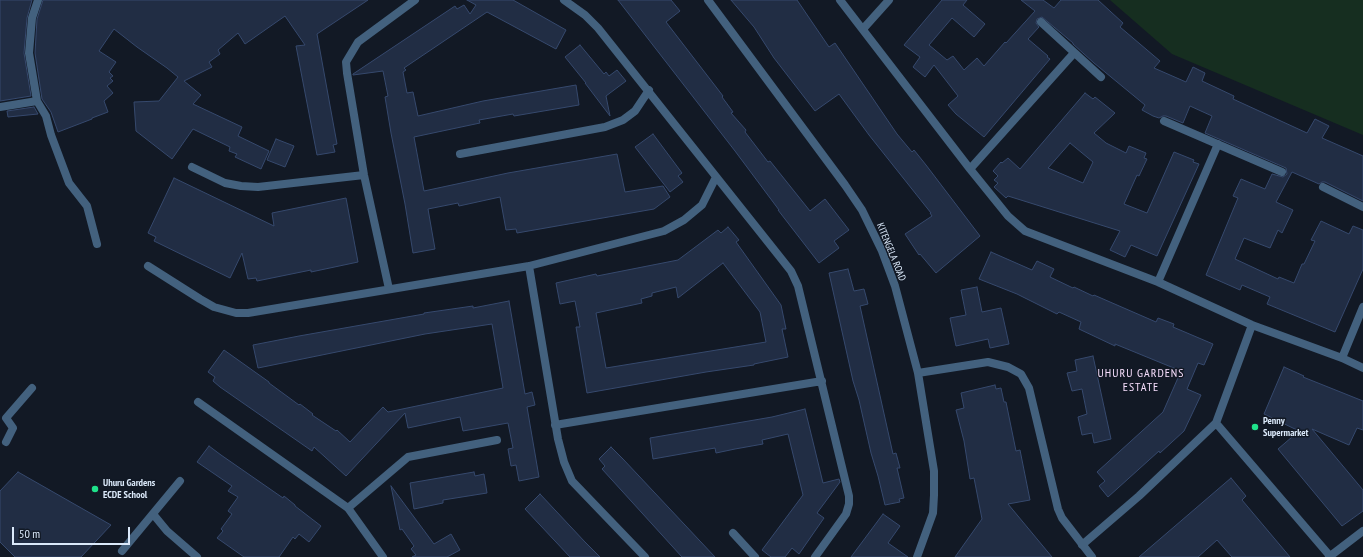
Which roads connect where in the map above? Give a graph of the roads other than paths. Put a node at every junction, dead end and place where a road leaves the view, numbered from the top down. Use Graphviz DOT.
graph roads {
  1 [pos="38,0"];
  2 [pos="415,0"];
  3 [pos="564,0"];
  4 [pos="708,0"];
  5 [pos="840,0"];
  6 [pos="889,0"];
  7 [pos="1041,22"];
  8 [pos="863,29"];
  9 [pos="1074,53"];
  10 [pos="1101,77"];
  11 [pos="649,90"];
  12 [pos="37,101"];
  13 [pos="0,107"];
  14 [pos="1164,121"];
  15 [pos="1218,144"];
  16 [pos="460,154"];
  17 [pos="192,167"];
  18 [pos="970,170"];
  19 [pos="1282,172"];
  20 [pos="364,174"];
  21 [pos="716,177"];
  22 [pos="1323,187"];
  23 [pos="1363,207"];
  24 [pos="97,244"];
  25 [pos="148,266"];
  26 [pos="529,266"];
  27 [pos="1158,282"];
  28 [pos="389,289"];
  29 [pos="1363,307"];
  30 [pos="1252,325"];
  31 [pos="1342,358"];
  32 [pos="1363,368"];
  33 [pos="918,373"];
  34 [pos="822,381"];
  35 [pos="32,388"];
  36 [pos="198,402"];
  37 [pos="3,416"];
  38 [pos="1216,423"];
  39 [pos="555,425"];
  40 [pos="497,440"];
  41 [pos="6,442"];
  42 [pos="180,481"];
  43 [pos="348,508"];
  44 [pos="153,514"];
  45 [pos="1363,531"];
  46 [pos="733,533"];
  47 [pos="1082,545"];
  48 [pos="122,551"];
  49 [pos="1330,556"];
  50 [pos="197,557"];
  51 [pos="383,557"];
  52 [pos="645,557"];
  53 [pos="755,557"];
  54 [pos="815,557"];
  55 [pos="917,557"];
  56 [pos="1092,557"];
  1 -- 12 [label="street"];
  2 -- 20 [label="street"];
  3 -- 11 [label="street"];
  4 -- 33 [label="street, KITENGELA ROAD"];
  5 -- 8 [label="street"];
  6 -- 8 [label="street"];
  7 -- 9 [label="street"];
  8 -- 18 [label="street"];
  9 -- 10 [label="street"];
  9 -- 18 [label="street"];
  11 -- 16 [label="street"];
  11 -- 21 [label="street"];
  12 -- 13 [label="street"];
  12 -- 24 [label="street"];
  14 -- 15 [label="street"];
  15 -- 19 [label="street"];
  15 -- 27 [label="street"];
  17 -- 20 [label="street"];
  18 -- 27 [label="street"];
  20 -- 28 [label="street"];
  21 -- 26 [label="street"];
  21 -- 34 [label="street"];
  22 -- 23 [label="street"];
  25 -- 28 [label="street"];
  26 -- 28 [label="street"];
  26 -- 39 [label="street"];
  27 -- 30 [label="street"];
  29 -- 31 [label="street"];
  30 -- 31 [label="street"];
  30 -- 38 [label="street"];
  31 -- 32 [label="street"];
  33 -- 47 [label="street"];
  33 -- 55 [label="street, KITENGELA ROAD"];
  34 -- 39 [label="street"];
  34 -- 54 [label="street"];
  35 -- 37 [label="street"];
  36 -- 43 [label="street"];
  37 -- 41 [label="street"];
  38 -- 47 [label="street"];
  38 -- 49 [label="street"];
  39 -- 52 [label="street"];
  40 -- 43 [label="street"];
  42 -- 44 [label="street"];
  43 -- 51 [label="street"];
  44 -- 48 [label="street"];
  44 -- 50 [label="street"];
  45 -- 49 [label="street"];
  46 -- 53 [label="street"];
  47 -- 56 [label="street"];
}
